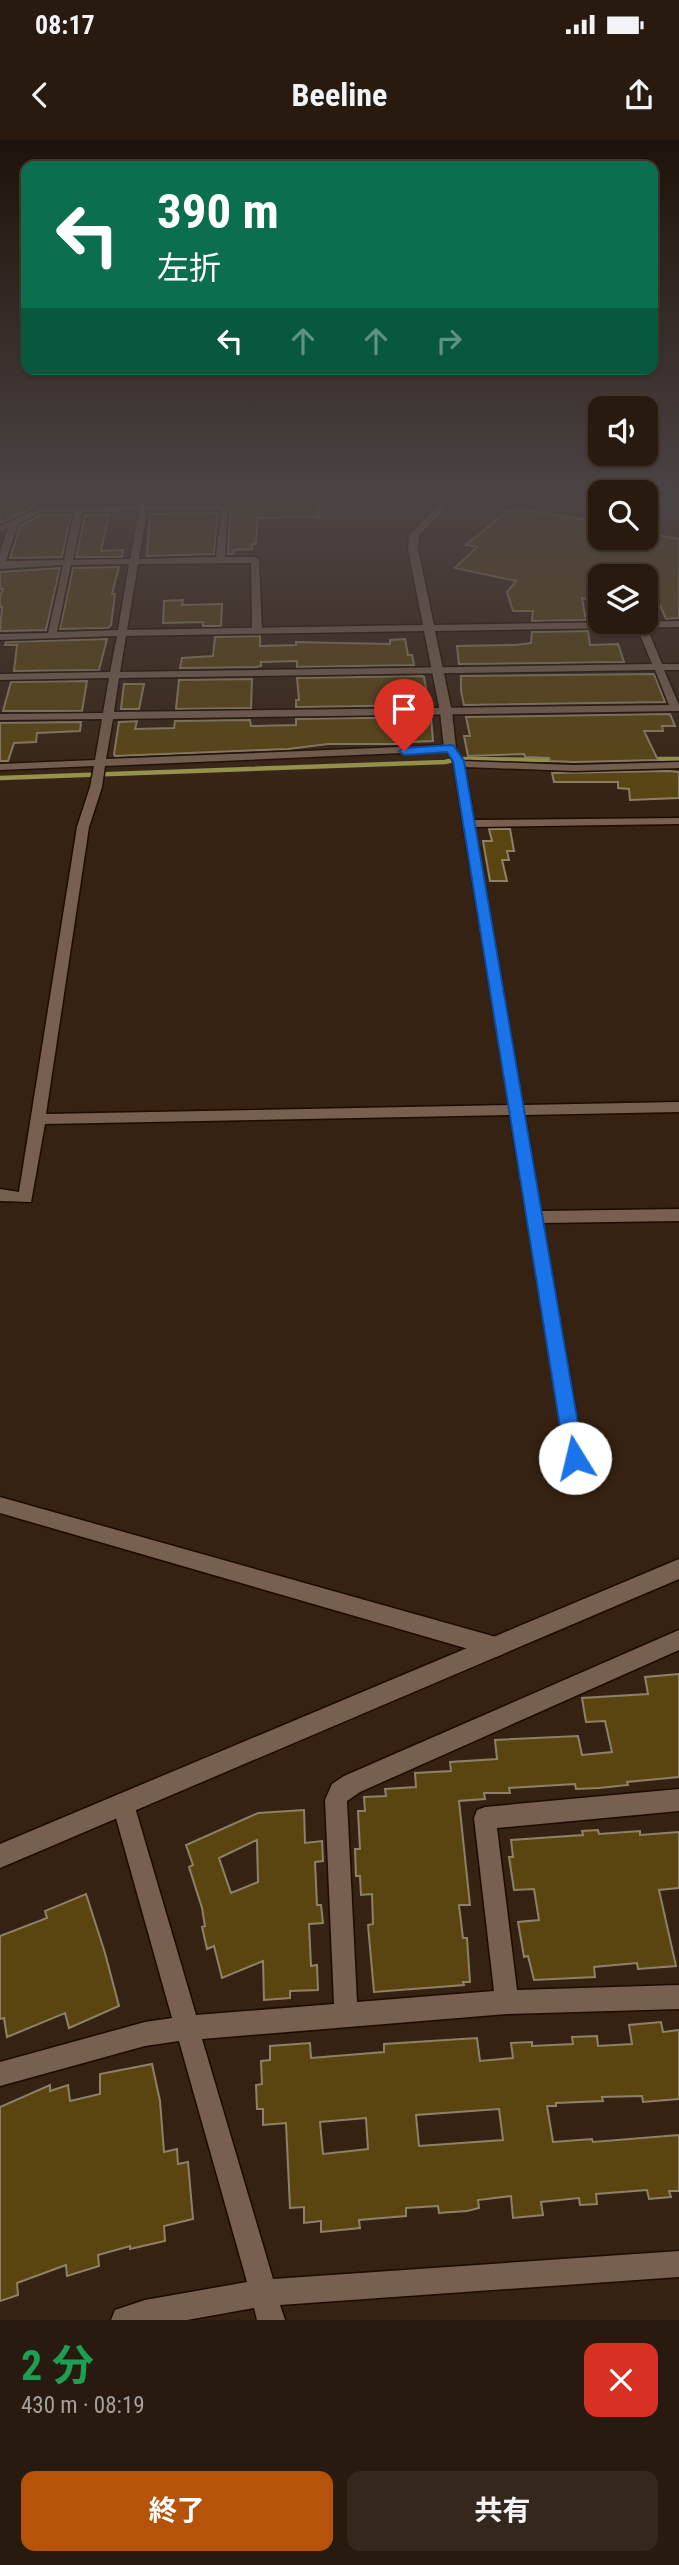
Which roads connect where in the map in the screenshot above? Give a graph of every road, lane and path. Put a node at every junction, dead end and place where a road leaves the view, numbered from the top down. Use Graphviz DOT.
graph roads {
  1 [pos="60,600"];
  2 [pos="128,600"];
  3 [pos="256,600"];
  4 [pos="424,600"];
  5 [pos="679,624"];
  6 [pos="658,625"];
  7 [pos="588,626"];
  8 [pos="430,628"];
  9 [pos="257,631"];
  10 [pos="122,633"];
  11 [pos="644,634"];
  12 [pos="52,635"];
  13 [pos="0,637"];
  14 [pos="657,667"];
  15 [pos="679,667"];
  16 [pos="438,671"];
  17 [pos="114,675"];
  18 [pos="0,677"];
  19 [pos="677,708"];
  20 [pos="446,712"];
  21 [pos="107,716"];
  22 [pos="0,717"];
  23 [pos="455,757"];
  24 [pos="100,765"];
  25 [pos="679,765"];
  26 [pos="0,767"];
  27 [pos="679,821"];
  28 [pos="469,824"];
  29 [pos="679,1107"];
  30 [pos="517,1110"];
  31 [pos="38,1119"];
  32 [pos="0,1195"];
  33 [pos="679,1215"];
  34 [pos="534,1217"];
  35 [pos="575,1458"];
  36 [pos="0,1505"];
  37 [pos="679,1569"];
  38 [pos="679,1640"];
  39 [pos="496,1647"];
  40 [pos="679,1800"];
  41 [pos="122,1804"];
  42 [pos="0,1856"];
  43 [pos="679,1997"];
  44 [pos="507,2002"];
  45 [pos="346,2015"];
  46 [pos="187,2028"];
  47 [pos="0,2074"];
  48 [pos="679,2264"];
  49 [pos="263,2293"];
  50 [pos="125,2320"];
  51 [pos="271,2320"];
  1 -- 12 [label="street"];
  2 -- 10 [label="street"];
  3 -- 9 [label="street"];
  4 -- 8 [label="street"];
  5 -- 6 [label="street"];
  7 -- 8 [label="street"];
  8 -- 9 [label="street"];
  8 -- 16 [label="street"];
  9 -- 10 [label="street"];
  10 -- 12 [label="street"];
  10 -- 17 [label="street"];
  11 -- 14 [label="street"];
  12 -- 13 [label="street"];
  14 -- 15 [label="street"];
  14 -- 16 [label="street"];
  14 -- 19 [label="street"];
  16 -- 17 [label="street"];
  16 -- 20 [label="street"];
  17 -- 18 [label="street"];
  17 -- 21 [label="street"];
  19 -- 20 [label="street"];
  20 -- 21 [label="street"];
  20 -- 23 [label="street"];
  21 -- 22 [label="street"];
  21 -- 24 [label="street"];
  23 -- 24 [label="street"];
  23 -- 25 [label="street"];
  23 -- 28 [label="street"];
  24 -- 26 [label="street"];
  24 -- 31 [label="street"];
  27 -- 28 [label="street"];
  28 -- 30 [label="street"];
  29 -- 30 [label="street"];
  30 -- 31 [label="street"];
  30 -- 34 [label="street"];
  31 -- 32 [label="street"];
  33 -- 34 [label="street"];
  34 -- 35 [label="street"];
  36 -- 39 [label="street"];
  37 -- 39 [label="street"];
  38 -- 45 [label="street"];
  39 -- 41 [label="street"];
  40 -- 44 [label="street"];
  41 -- 42 [label="street"];
  41 -- 46 [label="street"];
  43 -- 44 [label="street"];
  44 -- 45 [label="street"];
  45 -- 46 [label="street"];
  46 -- 47 [label="street"];
  46 -- 49 [label="street"];
  48 -- 49 [label="street"];
  49 -- 50 [label="street"];
  49 -- 51 [label="street"];
}
